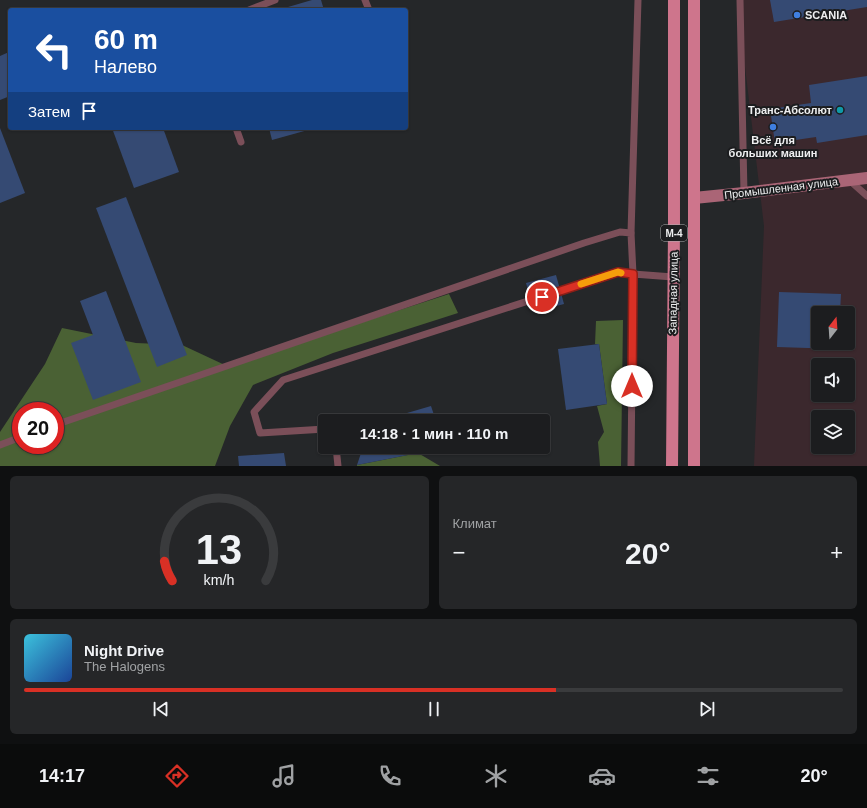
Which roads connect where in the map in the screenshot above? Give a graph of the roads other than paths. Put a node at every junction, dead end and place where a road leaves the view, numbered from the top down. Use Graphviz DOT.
graph roads {
  1 [pos="276,0"];
  2 [pos="638,0"];
  3 [pos="674,0"];
  4 [pos="694,0"];
  5 [pos="740,0"];
  6 [pos="254,8"];
  7 [pos="237,130"];
  8 [pos="241,142"];
  9 [pos="867,178"];
  10 [pos="848,180"];
  11 [pos="744,193"];
  12 [pos="867,196"];
  13 [pos="694,198"];
  14 [pos="632,233"];
  15 [pos="633,274"];
  16 [pos="673,277"];
  17 [pos="64,423"];
  18 [pos="318,429"];
  19 [pos="12,440"];
  20 [pos="0,445"];
  21 [pos="337,454"];
  22 [pos="338,466"];
  23 [pos="631,466"];
  24 [pos="672,466"];
  25 [pos="694,466"];
  1 -- 6 [label="lane"];
  2 -- 14 [label="lane"];
  3 -- 16 [label="main road, Западная улица / М-4"];
  4 -- 13 [label="main road, Западная улица / М-4"];
  5 -- 11 [label="lane"];
  7 -- 8 [label="lane"];
  9 -- 10 [label="street, Промышленная улица"];
  10 -- 11 [label="street, Промышленная улица"];
  10 -- 12 [label="lane"];
  11 -- 13 [label="street, Промышленная улица"];
  13 -- 25 [label="main road, Западная улица / М-4"];
  14 -- 15 [label="lane"];
  14 -- 17 [label="lane"];
  15 -- 16 [label="lane"];
  15 -- 18 [label="lane"];
  15 -- 23 [label="lane"];
  16 -- 24 [label="main road, Западная улица / М-4"];
  19 -- 20 [label="lane"];
  21 -- 22 [label="lane"];
}
